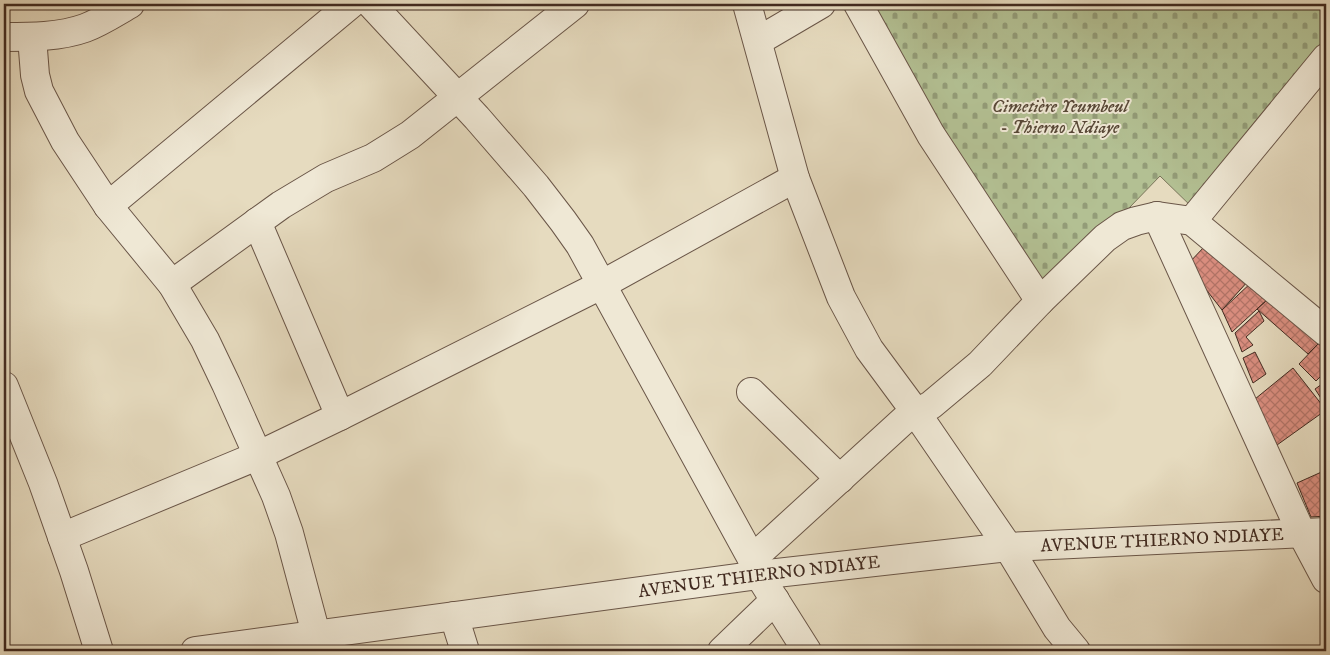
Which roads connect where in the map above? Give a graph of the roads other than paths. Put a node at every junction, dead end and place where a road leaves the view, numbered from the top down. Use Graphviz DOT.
graph roads {
  1 [pos="130,4"];
  2 [pos="351,4"];
  3 [pos="371,4"];
  4 [pos="574,4"];
  5 [pos="747,4"];
  6 [pos="821,4"];
  7 [pos="858,4"];
  8 [pos="4,37"];
  9 [pos="32,37"];
  10 [pos="758,41"];
  11 [pos="1326,58"];
  12 [pos="458,96"];
  13 [pos="794,178"];
  14 [pos="108,206"];
  15 [pos="1157,216"];
  16 [pos="257,222"];
  17 [pos="1192,222"];
  18 [pos="172,284"];
  19 [pos="601,285"];
  20 [pos="1040,301"];
  21 [pos="1326,332"];
  22 [pos="4,386"];
  23 [pos="751,392"];
  24 [pos="917,414"];
  25 [pos="340,416"];
  26 [pos="257,456"];
  27 [pos="840,479"];
  28 [pos="1314,532"];
  29 [pos="62,537"];
  30 [pos="1008,546"];
  31 [pos="756,567"];
  32 [pos="1326,579"];
  33 [pos="775,600"];
  34 [pos="454,616"];
  35 [pos="316,634"];
  36 [pos="277,646"];
  37 [pos="99,651"];
  38 [pos="195,651"];
  39 [pos="465,651"];
  40 [pos="722,651"];
  41 [pos="807,651"];
  42 [pos="1076,651"];
  1 -- 9 [label="street"];
  2 -- 14 [label="street"];
  3 -- 12 [label="street"];
  4 -- 12 [label="street"];
  5 -- 10 [label="street"];
  6 -- 10 [label="street"];
  7 -- 20 [label="street"];
  8 -- 9 [label="street"];
  9 -- 14 [label="street"];
  10 -- 13 [label="street"];
  11 -- 17 [label="street"];
  12 -- 16 [label="street"];
  12 -- 19 [label="street"];
  13 -- 19 [label="street"];
  13 -- 24 [label="street"];
  14 -- 18 [label="street"];
  15 -- 17 [label="street"];
  15 -- 20 [label="street"];
  15 -- 28 [label="street"];
  16 -- 18 [label="street"];
  16 -- 25 [label="street"];
  17 -- 21 [label="street"];
  18 -- 26 [label="street"];
  19 -- 25 [label="street"];
  19 -- 31 [label="street"];
  20 -- 24 [label="street"];
  22 -- 29 [label="street"];
  23 -- 27 [label="street"];
  24 -- 27 [label="street"];
  24 -- 30 [label="street"];
  25 -- 26 [label="street"];
  26 -- 29 [label="street"];
  26 -- 35 [label="street"];
  27 -- 31 [label="street"];
  28 -- 30 [label="street, AVENUE THIERNO NDIAYE"];
  28 -- 32 [label="street"];
  29 -- 37 [label="street"];
  30 -- 31 [label="street, AVENUE THIERNO NDIAYE"];
  30 -- 42 [label="street"];
  31 -- 33 [label="street"];
  31 -- 34 [label="street, AVENUE THIERNO NDIAYE"];
  33 -- 40 [label="street"];
  33 -- 41 [label="street"];
  34 -- 35 [label="street, AVENUE THIERNO NDIAYE"];
  34 -- 39 [label="street"];
  35 -- 36 [label="street, AVENUE THIERNO NDIAYE"];
  36 -- 38 [label="street, AVENUE THIERNO NDIAYE"];
}
